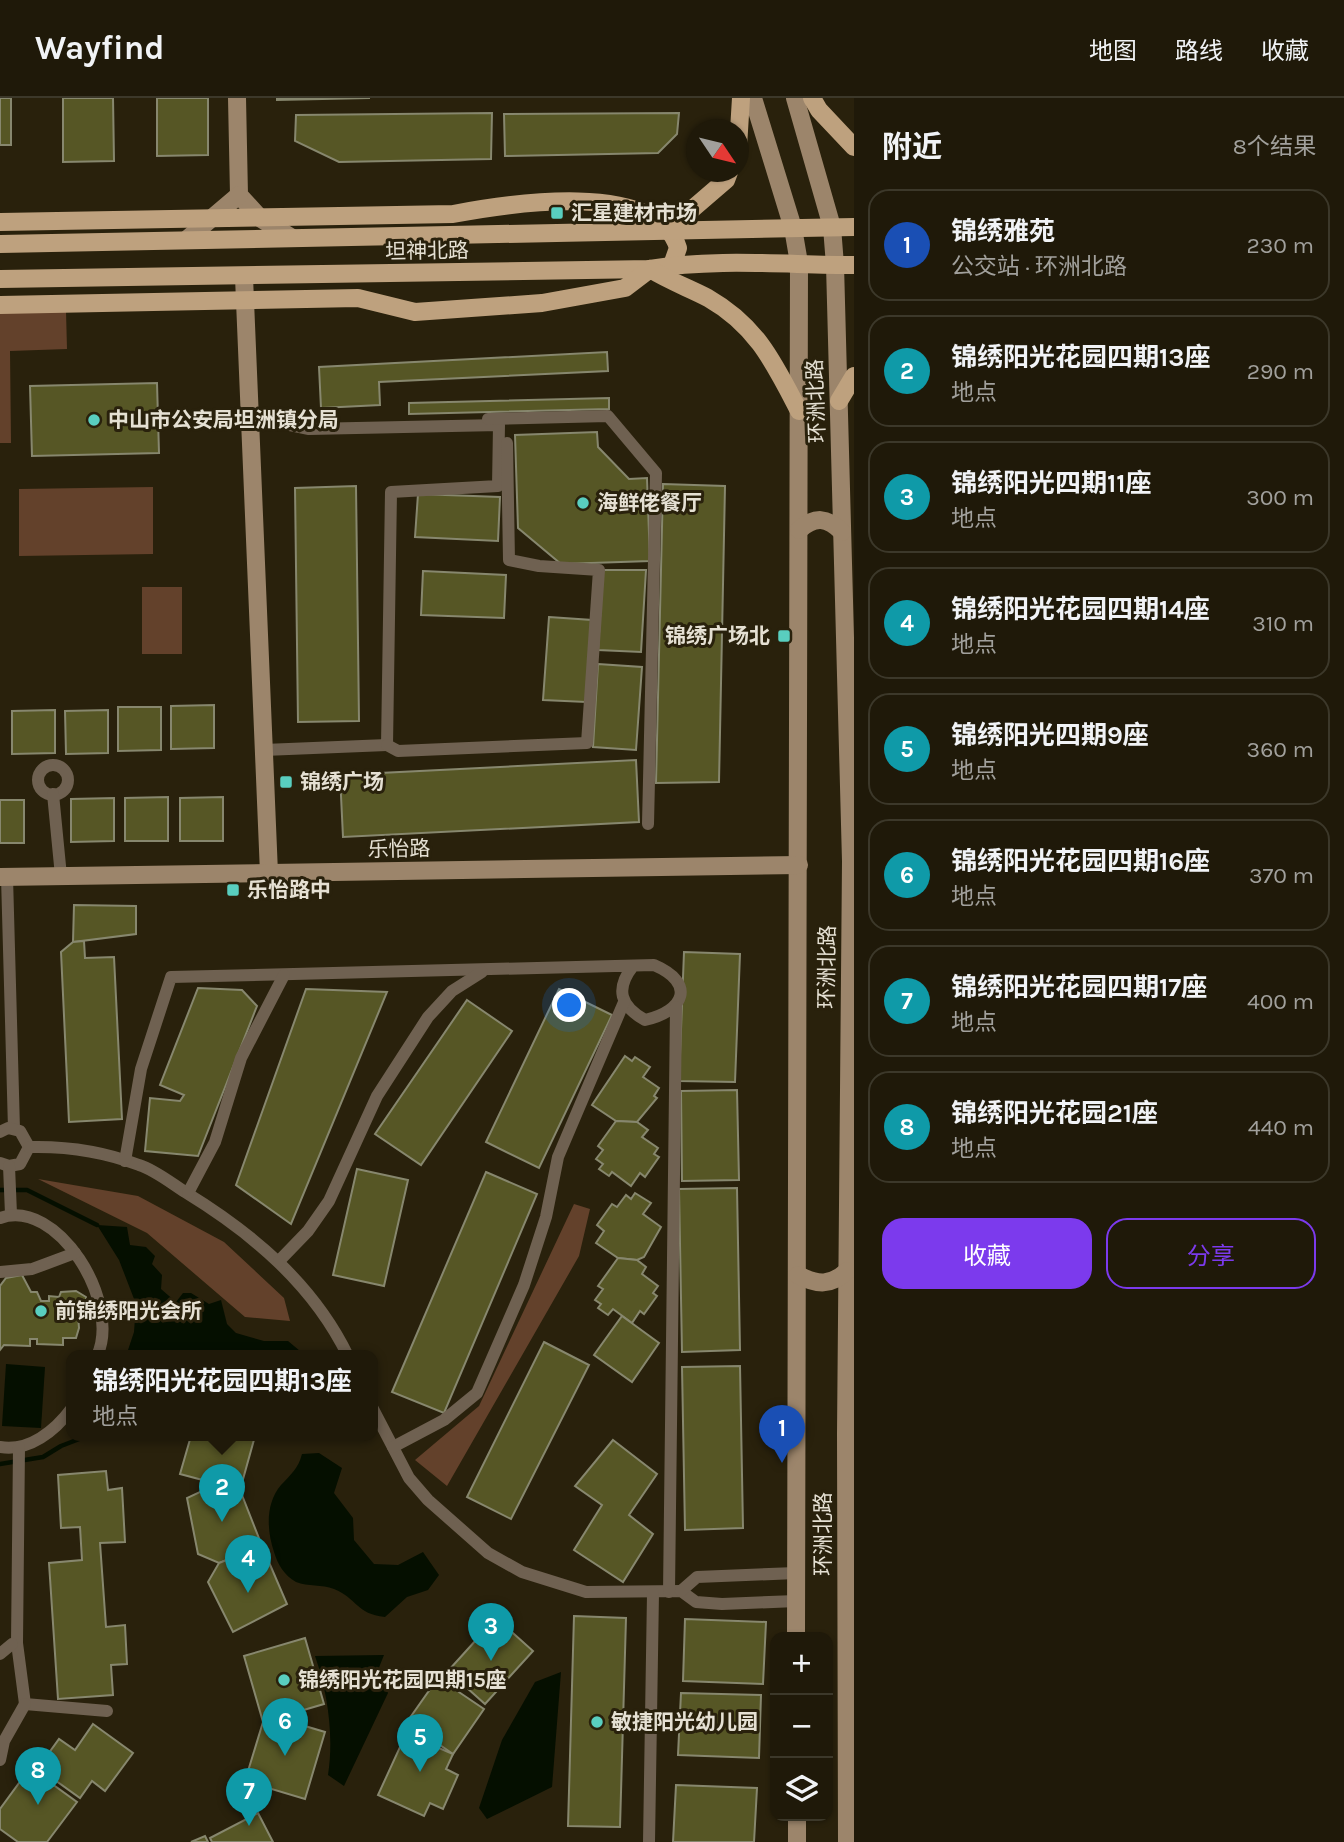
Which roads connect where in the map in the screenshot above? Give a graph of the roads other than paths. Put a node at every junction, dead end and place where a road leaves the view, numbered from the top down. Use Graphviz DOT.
graph roads {
  1 [pos="237,98"];
  2 [pos="741,98"];
  3 [pos="753,98"];
  4 [pos="795,98"];
  5 [pos="812,98"];
  6 [pos="740,119"];
  7 [pos="854,147"];
  8 [pos="724,182"];
  9 [pos="239,195"];
  10 [pos="260,218"];
  11 [pos="212,219"];
  12 [pos="0,222"];
  13 [pos="832,227"];
  14 [pos="854,227"];
  15 [pos="793,228"];
  16 [pos="671,231"];
  17 [pos="292,238"];
  18 [pos="186,240"];
  19 [pos="0,244"];
  20 [pos="799,263"];
  21 [pos="672,265"];
  22 [pos="835,265"];
  23 [pos="854,265"];
  24 [pos="650,269"];
  25 [pos="244,277"];
  26 [pos="0,279"];
  27 [pos="246,300"];
  28 [pos="0,305"];
  29 [pos="848,390"];
  30 [pos="799,411"];
  31 [pos="251,417"];
  32 [pos="611,420"];
  33 [pos="625,420"];
  34 [pos="503,425"];
  35 [pos="305,428"];
  36 [pos="799,530"];
  37 [pos="842,532"];
  38 [pos="849,580"];
  39 [pos="387,745"];
  40 [pos="264,750"];
  41 [pos="53,794"];
  42 [pos="648,824"];
  43 [pos="853,862"];
  44 [pos="799,865"];
  45 [pos="269,873"];
  46 [pos="61,876"];
  47 [pos="4,877"];
  48 [pos="633,966"];
  49 [pos="482,971"];
  50 [pos="284,975"];
  51 [pos="624,1002"];
  52 [pos="677,1007"];
  53 [pos="14,1129"];
  54 [pos="0,1132"];
  55 [pos="29,1147"];
  56 [pos="125,1161"];
  57 [pos="4,1165"];
  58 [pos="188,1193"];
  59 [pos="6,1216"];
  60 [pos="75,1253"];
  61 [pos="279,1261"];
  62 [pos="847,1271"];
  63 [pos="0,1272"];
  64 [pos="797,1275"];
  65 [pos="98,1350"];
  66 [pos="344,1350"];
  67 [pos="66,1416"];
  68 [pos="378,1417"];
  69 [pos="850,1434"];
  70 [pos="0,1447"];
  71 [pos="19,1447"];
  72 [pos="393,1447"];
  73 [pos="796,1573"];
  74 [pos="675,1592"];
  75 [pos="653,1593"];
  76 [pos="796,1601"];
  77 [pos="796,1632"];
  78 [pos="12,1644"];
  79 [pos="0,1654"];
  80 [pos="25,1704"];
  81 [pos="107,1711"];
  82 [pos="1,1752"];
  83 [pos="797,1821"];
  84 [pos="649,1842"];
  85 [pos="797,1842"];
  86 [pos="847,1842"];
  1 -- 9 [label="main road"];
  2 -- 6 [label="main road"];
  3 -- 15 [label="main road, 环洲北路"];
  4 -- 13 [label="main road, 环洲北路"];
  5 -- 7 [label="main road"];
  8 -- 16 [label="main road"];
  9 -- 10 [label="main road"];
  9 -- 11 [label="main road"];
  10 -- 11 [label="main road"];
  10 -- 16 [label="main road"];
  10 -- 17 [label="main road"];
  11 -- 12 [label="main road"];
  11 -- 18 [label="main road"];
  13 -- 14 [label="main road, 坦神北路"];
  13 -- 15 [label="main road, 坦神北路"];
  13 -- 22 [label="main road, 环洲北路"];
  15 -- 16 [label="main road, 坦神北路"];
  15 -- 20 [label="main road, 环洲北路"];
  16 -- 17 [label="main road, 坦神北路"];
  16 -- 21 [label="main road"];
  17 -- 18 [label="main road, 坦神北路"];
  18 -- 19 [label="main road, 坦神北路"];
  20 -- 21 [label="main road, 坦神北路"];
  20 -- 22 [label="main road, 坦神北路"];
  20 -- 30 [label="main road, 环洲北路"];
  21 -- 24 [label="main road, 坦神北路"];
  22 -- 23 [label="main road, 坦神北路"];
  22 -- 29 [label="main road, 环洲北路"];
  24 -- 25 [label="main road, 坦神北路"];
  24 -- 27 [label="main road"];
  24 -- 30 [label="main road"];
  25 -- 26 [label="main road, 坦神北路"];
  25 -- 27 [label="main road"];
  27 -- 28 [label="main road"];
  27 -- 31 [label="main road"];
  29 -- 37 [label="main road, 环洲北路"];
  30 -- 36 [label="main road, 环洲北路"];
  31 -- 35 [label="street"];
  31 -- 40 [label="main road"];
  32 -- 33 [label="street"];
  32 -- 34 [label="street"];
  32 -- 35 [label="street"];
  32 -- 42 [label="street"];
  34 -- 35 [label="street"];
  34 -- 39 [label="street"];
  34 -- 39 [label="street"];
  36 -- 37 [label="main road"];
  36 -- 44 [label="main road, 环洲北路"];
  37 -- 38 [label="main road, 环洲北路"];
  38 -- 43 [label="main road, 环洲北路"];
  39 -- 40 [label="street"];
  40 -- 45 [label="main road"];
  41 -- 46 [label="street"];
  43 -- 62 [label="main road, 环洲北路"];
  44 -- 45 [label="main road, 乐怡路"];
  44 -- 64 [label="main road, 环洲北路"];
  45 -- 46 [label="main road, 乐怡路"];
  46 -- 47 [label="main road, 乐怡路"];
  47 -- 53 [label="street"];
  48 -- 49 [label="street"];
  48 -- 51 [label="street"];
  48 -- 52 [label="street"];
  49 -- 50 [label="street"];
  49 -- 61 [label="street"];
  50 -- 56 [label="street"];
  50 -- 58 [label="street"];
  51 -- 52 [label="street"];
  51 -- 72 [label="street"];
  52 -- 74 [label="street"];
  53 -- 54 [label="street"];
  53 -- 55 [label="street"];
  55 -- 56 [label="street"];
  55 -- 57 [label="street"];
  56 -- 58 [label="street"];
  57 -- 59 [label="street"];
  58 -- 61 [label="street"];
  59 -- 60 [label="street"];
  60 -- 63 [label="street"];
  60 -- 65 [label="street"];
  61 -- 66 [label="street"];
  62 -- 64 [label="main road"];
  62 -- 69 [label="main road, 环洲北路"];
  64 -- 73 [label="main road, 环洲北路"];
  67 -- 71 [label="street"];
  68 -- 72 [label="street"];
  69 -- 86 [label="main road, 环洲北路"];
  70 -- 71 [label="street"];
  71 -- 80 [label="street"];
  72 -- 75 [label="street"];
  73 -- 74 [label="street"];
  73 -- 76 [label="main road, 环洲北路"];
  74 -- 75 [label="street"];
  74 -- 76 [label="street"];
  75 -- 84 [label="street"];
  76 -- 77 [label="main road, 环洲北路"];
  78 -- 79 [label="street"];
  80 -- 81 [label="street"];
  80 -- 82 [label="street"];
  83 -- 85 [label="main road"];
}
